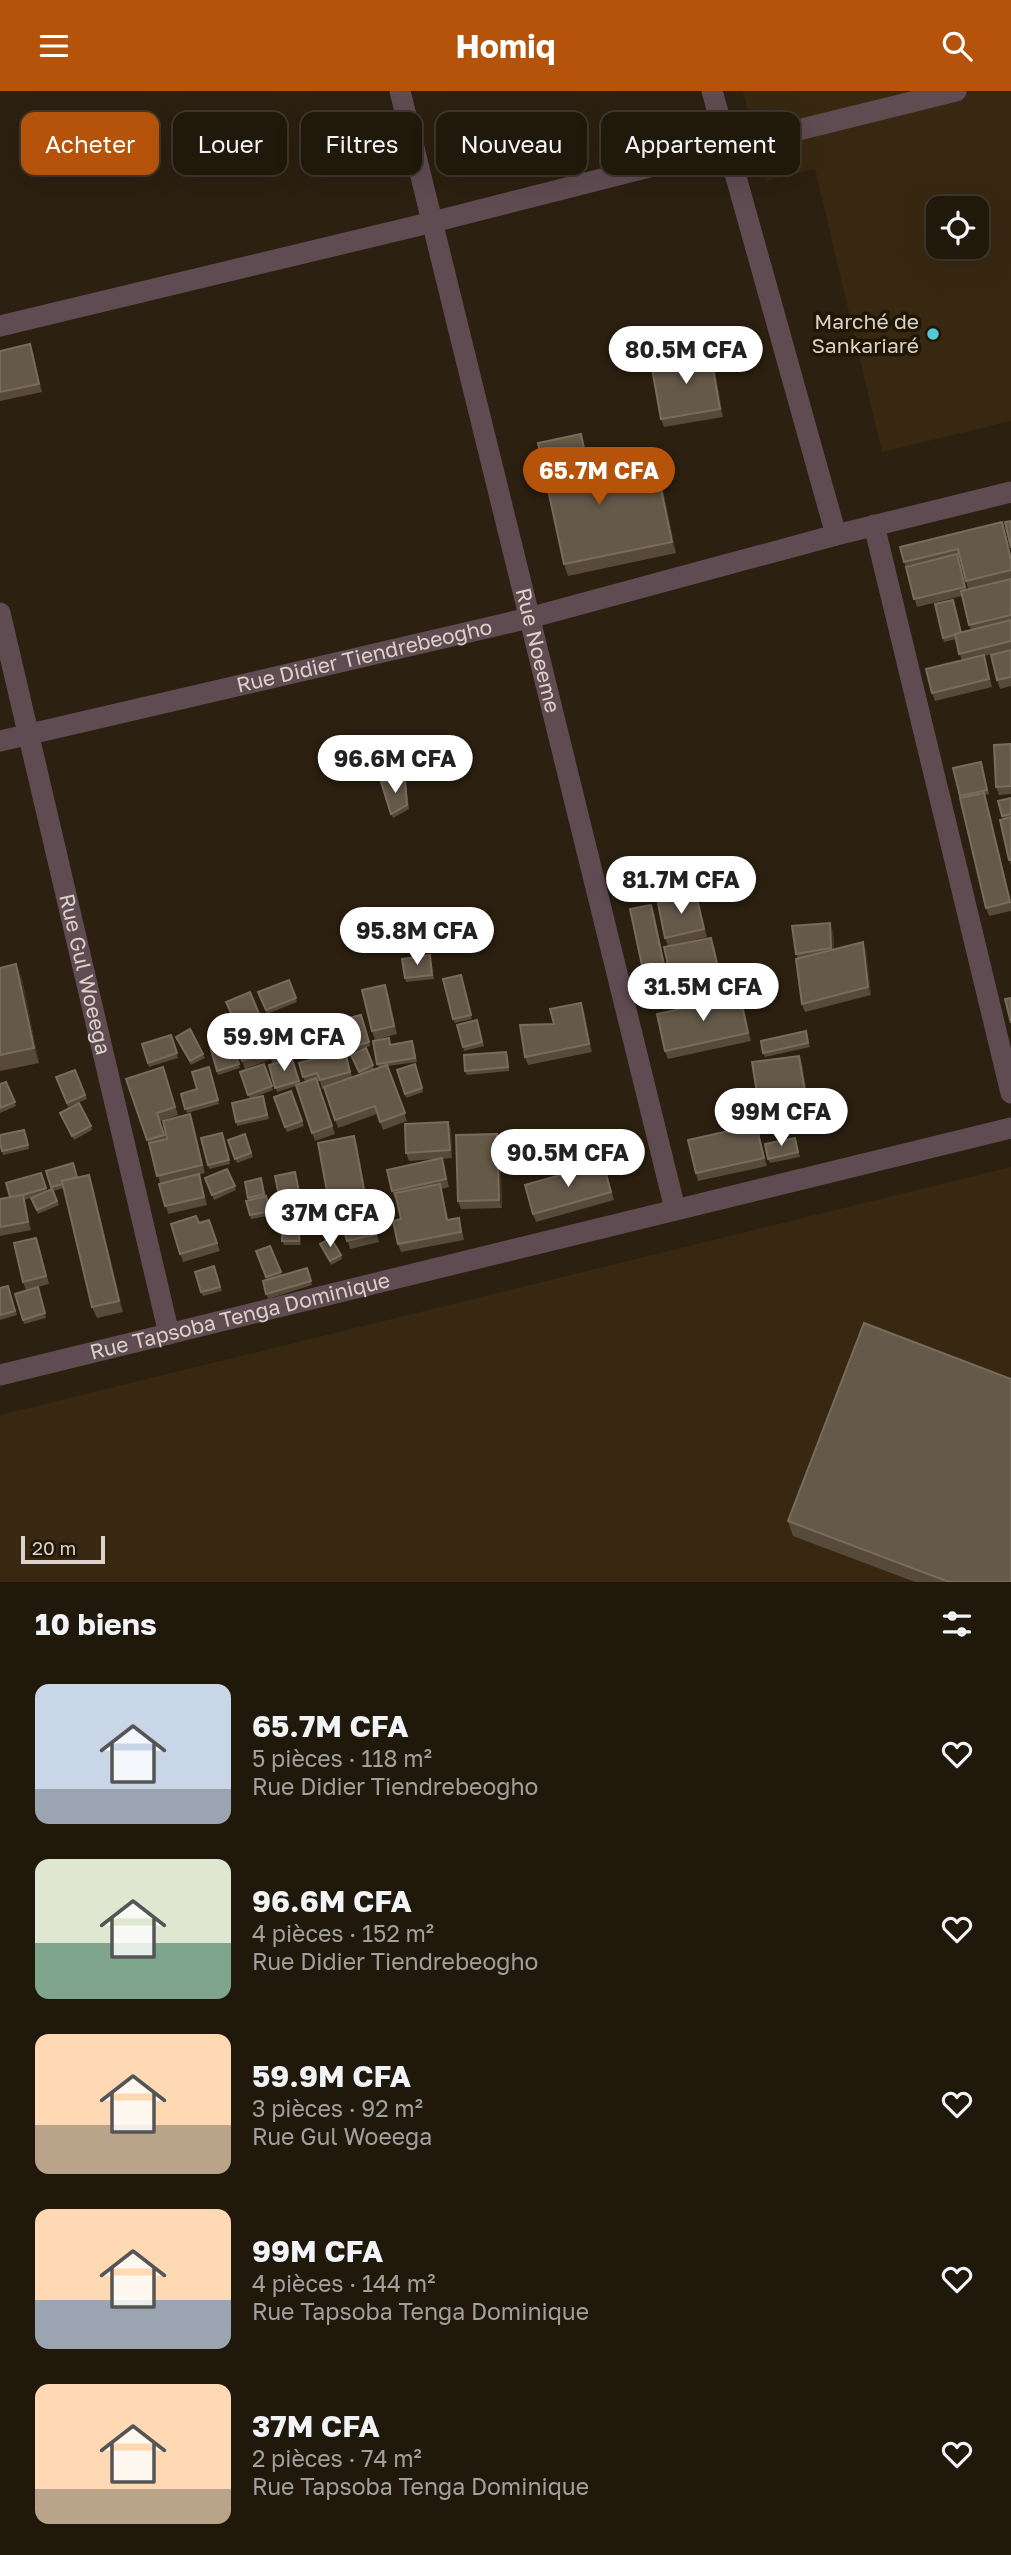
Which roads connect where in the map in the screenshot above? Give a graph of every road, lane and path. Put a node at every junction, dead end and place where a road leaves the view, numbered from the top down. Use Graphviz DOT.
graph roads {
  1 [pos="400,91"];
  2 [pos="712,91"];
  3 [pos="956,91"];
  4 [pos="718,112"];
  5 [pos="800,130"];
  6 [pos="617,175"];
  7 [pos="735,175"];
  8 [pos="433,222"];
  9 [pos="0,326"];
  10 [pos="1011,492"];
  11 [pos="874,525"];
  12 [pos="836,535"];
  13 [pos="0,613"];
  14 [pos="529,618"];
  15 [pos="27,735"];
  16 [pos="0,741"];
  17 [pos="1011,1093"];
  18 [pos="1011,1128"];
  19 [pos="675,1209"];
  20 [pos="169,1334"];
  21 [pos="0,1375"];
  1 -- 8 [label="street, Rue Noeeme"];
  2 -- 4 [label="street"];
  3 -- 5 [label="street"];
  6 -- 8 [label="street"];
  7 -- 12 [label="street"];
  8 -- 9 [label="street"];
  8 -- 14 [label="street, Rue Noeeme"];
  10 -- 11 [label="street, Rue Didier Tiendrebeogho"];
  11 -- 12 [label="street, Rue Didier Tiendrebeogho"];
  11 -- 17 [label="street"];
  12 -- 14 [label="street, Rue Didier Tiendrebeogho"];
  13 -- 15 [label="street, Rue Gul Woeega"];
  14 -- 15 [label="street, Rue Didier Tiendrebeogho"];
  14 -- 19 [label="street, Rue Noeeme"];
  15 -- 16 [label="street, Rue Didier Tiendrebeogho"];
  15 -- 20 [label="street, Rue Gul Woeega"];
  18 -- 19 [label="street, Rue Tapsoba Tenga Dominique"];
  19 -- 20 [label="street, Rue Tapsoba Tenga Dominique"];
  20 -- 21 [label="street, Rue Tapsoba Tenga Dominique"];
}
